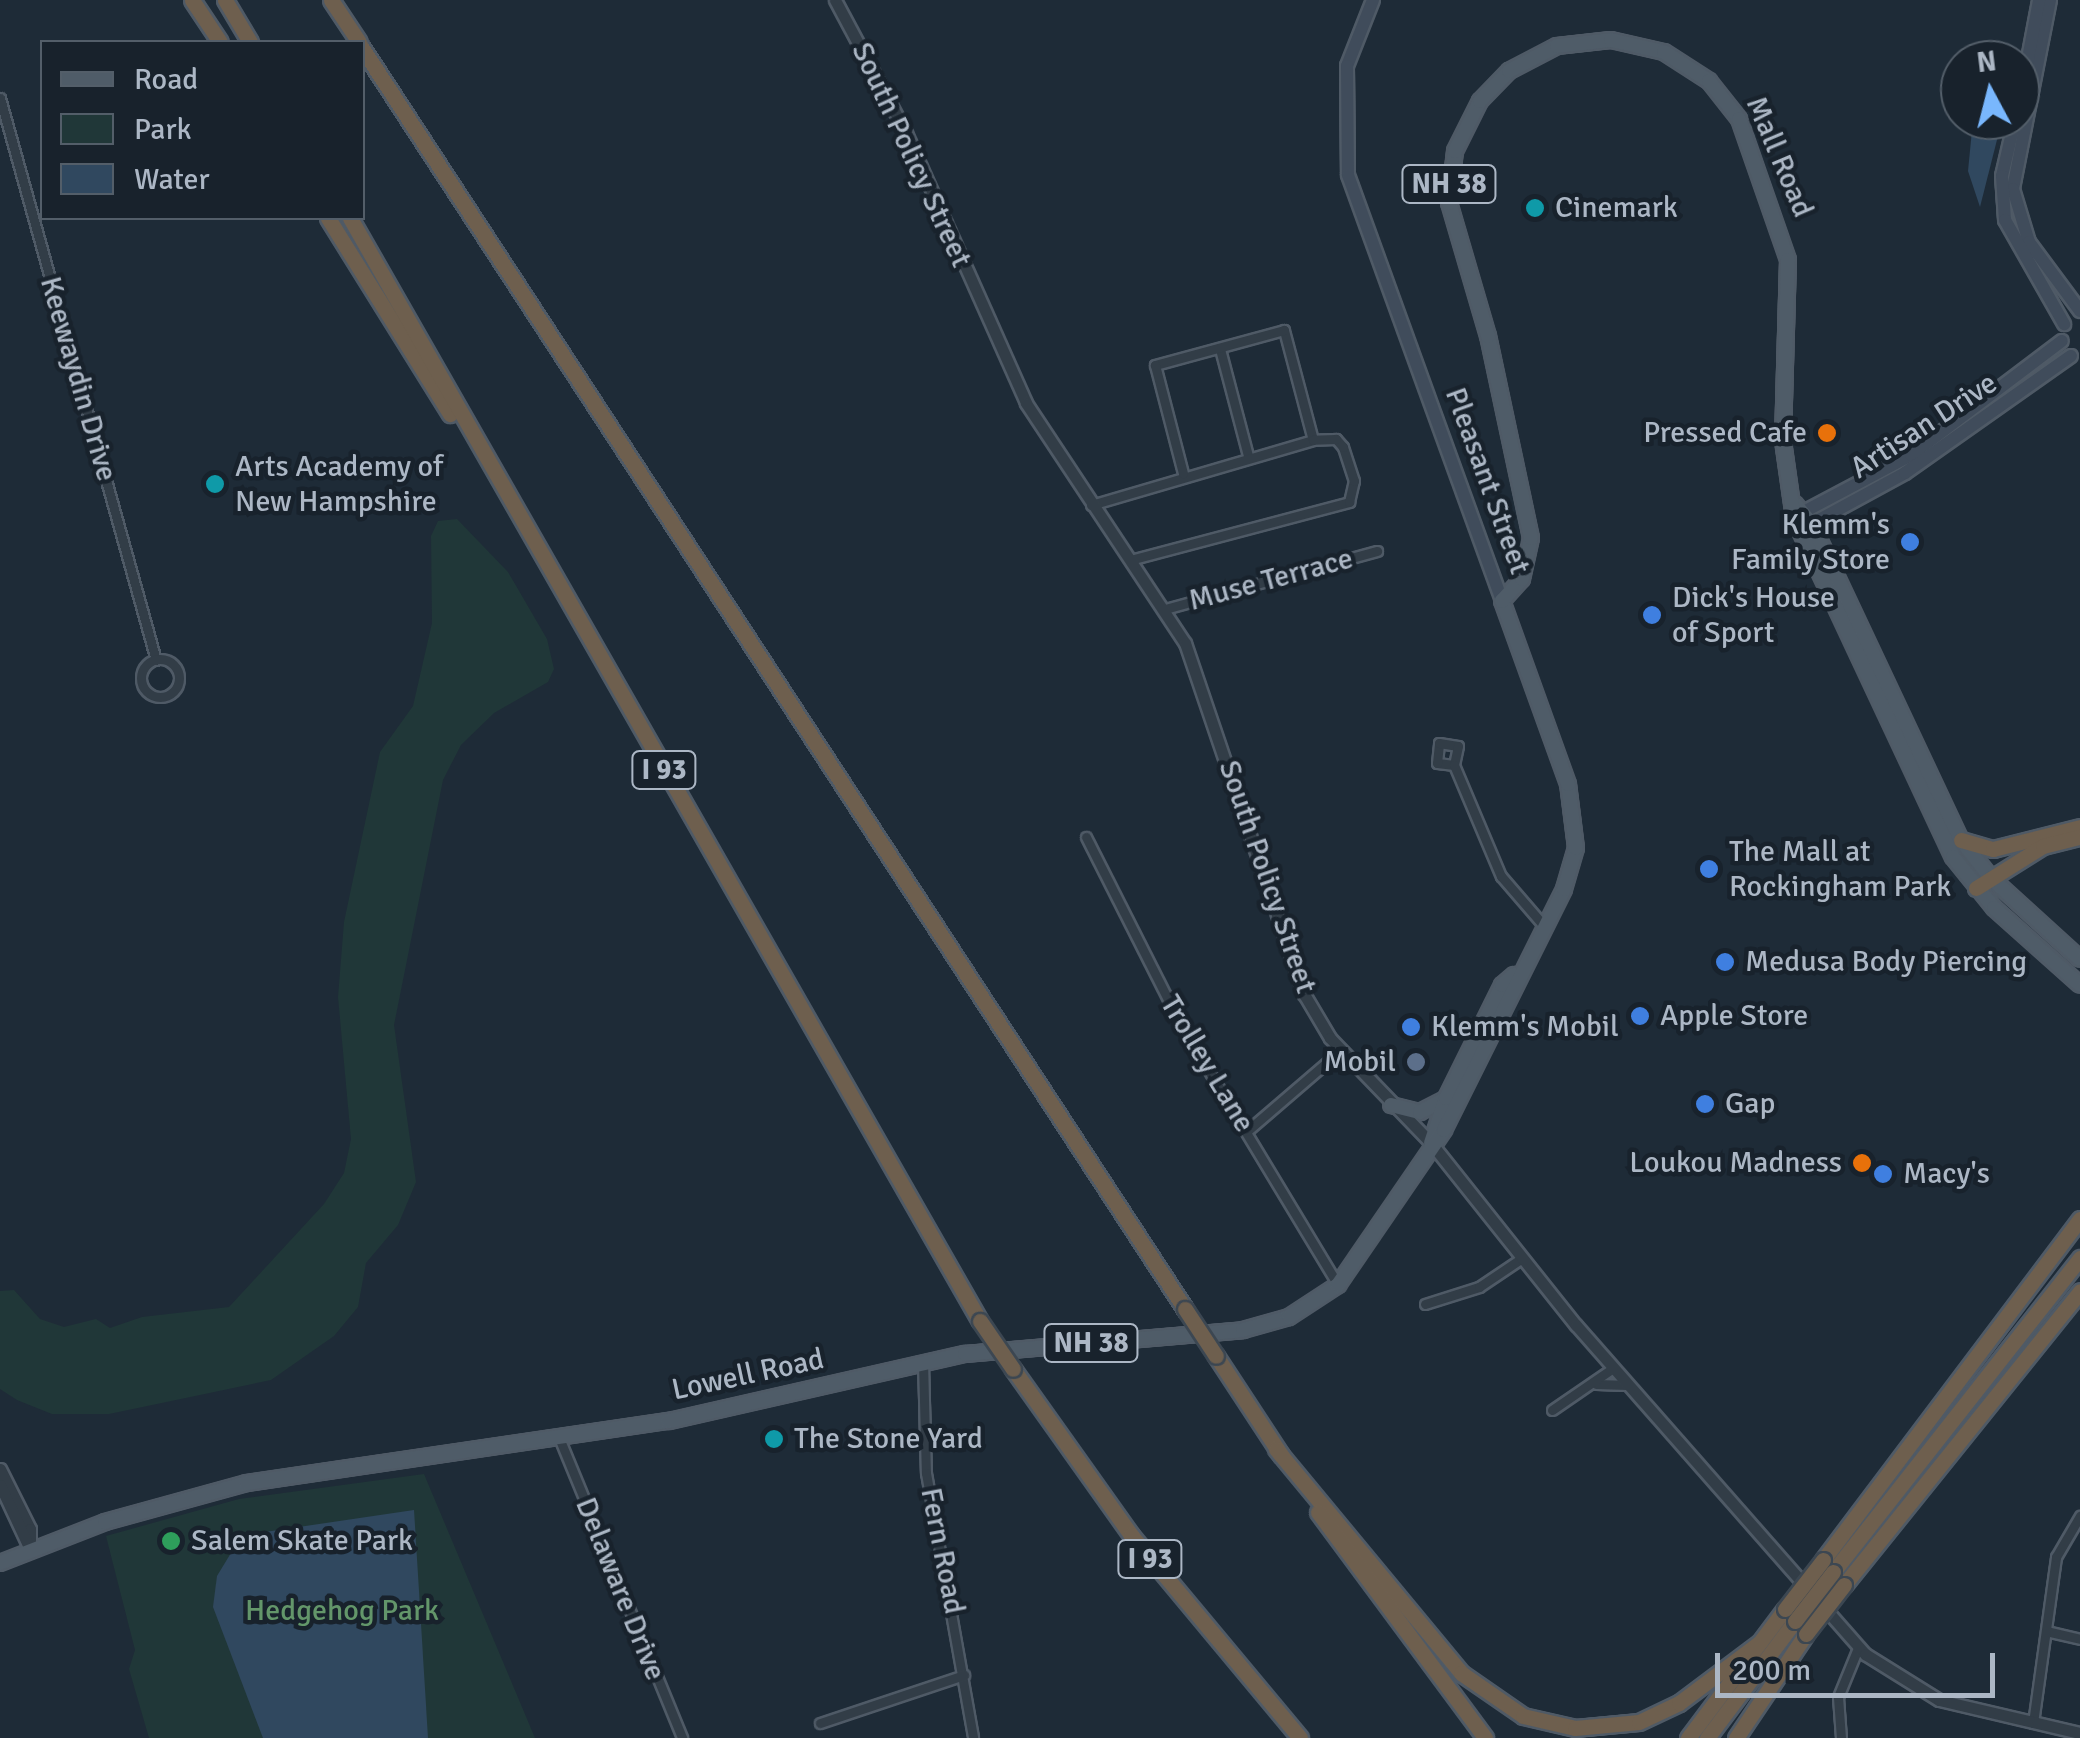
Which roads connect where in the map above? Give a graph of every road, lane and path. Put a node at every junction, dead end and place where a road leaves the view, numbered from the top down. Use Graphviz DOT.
graph roads {
  1 [pos="192,0"];
  2 [pos="225,0"];
  3 [pos="332,0"];
  4 [pos="341,0"];
  5 [pos="835,0"];
  6 [pos="1373,0"];
  7 [pos="2039,0"];
  8 [pos="2050,0"];
  9 [pos="219,40"];
  10 [pos="249,40"];
  11 [pos="358,40"];
  12 [pos="358,40"];
  13 [pos="2031,40"];
  14 [pos="365,51"];
  15 [pos="0,98"];
  16 [pos="2010,140"];
  17 [pos="329,220"];
  18 [pos="351,220"];
  19 [pos="2080,311"];
  20 [pos="2064,324"];
  21 [pos="2062,341"];
  22 [pos="1220,350"];
  23 [pos="2076,358"];
  24 [pos="1313,440"];
  25 [pos="1248,456"];
  26 [pos="1183,472"];
  27 [pos="1091,505"];
  28 [pos="1801,517"];
  29 [pos="534,545"];
  30 [pos="1377,551"];
  31 [pos="1130,560"];
  32 [pos="1502,601"];
  33 [pos="1165,609"];
  34 [pos="156,660"];
  35 [pos="1454,765"];
  36 [pos="2080,827"];
  37 [pos="1086,837"];
  38 [pos="2080,837"];
  39 [pos="1961,840"];
  40 [pos="1991,878"];
  41 [pos="1976,888"];
  42 [pos="1544,926"];
  43 [pos="2080,959"];
  44 [pos="1517,973"];
  45 [pos="2080,985"];
  46 [pos="1340,1050"];
  47 [pos="1446,1098"];
  48 [pos="1391,1105"];
  49 [pos="1248,1131"];
  50 [pos="1431,1143"];
  51 [pos="2080,1219"];
  52 [pos="1522,1258"];
  53 [pos="2080,1258"];
  54 [pos="1338,1286"];
  55 [pos="2080,1291"];
  56 [pos="1424,1304"];
  57 [pos="923,1362"];
  58 [pos="1613,1368"];
  59 [pos="1593,1384"];
  60 [pos="1628,1384"];
  61 [pos="1979,1389"];
  62 [pos="1552,1410"];
  63 [pos="560,1440"];
  64 [pos="1276,1449"];
  65 [pos="1948,1452"];
  66 [pos="0,1469"];
  67 [pos="0,1485"];
  68 [pos="2080,1516"];
  69 [pos="30,1550"];
  70 [pos="0,1563"];
  71 [pos="1833,1572"];
  72 [pos="1795,1622"];
  73 [pos="2046,1631"];
  74 [pos="2080,1639"];
  75 [pos="1759,1643"];
  76 [pos="1858,1648"];
  77 [pos="964,1675"];
  78 [pos="820,1722"];
  79 [pos="2033,1722"];
  80 [pos="2080,1733"];
  81 [pos="682,1738"];
  82 [pos="973,1738"];
  83 [pos="1300,1738"];
  84 [pos="1485,1738"];
  85 [pos="1688,1738"];
  86 [pos="1707,1738"];
  87 [pos="1736,1738"];
  88 [pos="1841,1738"];
  1 -- 9 [label="highway"];
  2 -- 10 [label="highway"];
  3 -- 11 [label="highway"];
  4 -- 12 [label="highway"];
  5 -- 27 [label="street, South Policy Street"];
  6 -- 32 [label="main road, Pleasant Street"];
  7 -- 13 [label="main road"];
  8 -- 19 [label="main road"];
  14 -- 64 [label="highway, bridge"];
  15 -- 34 [label="street, Keewaydin Drive"];
  16 -- 20 [label="main road"];
  17 -- 29 [label="highway"];
  18 -- 29 [label="highway, I 93"];
  19 -- 20 [label="main road"];
  20 -- 21 [label="main road"];
  21 -- 23 [label="main road"];
  21 -- 28 [label="main road, Artisan Drive"];
  22 -- 24 [label="street"];
  22 -- 25 [label="street"];
  22 -- 26 [label="street"];
  23 -- 28 [label="main road, Artisan Drive"];
  24 -- 25 [label="street"];
  24 -- 31 [label="street"];
  25 -- 26 [label="street"];
  26 -- 27 [label="street"];
  27 -- 31 [label="street, South Policy Street"];
  28 -- 32 [label="main road, Mall Road / NH 38"];
  28 -- 39 [label="main road, Mall Road / NH 38"];
  28 -- 41 [label="main road, Mall Road / NH 38"];
  29 -- 83 [label="highway, I 93, bridge"];
  30 -- 33 [label="street, Muse Terrace"];
  31 -- 33 [label="street, South Policy Street"];
  32 -- 42 [label="main road, Pleasant Street / NH 38"];
  33 -- 46 [label="street, South Policy Street"];
  34 -- 34 [label="street, Keewaydin Drive"];
  35 -- 42 [label="street"];
  36 -- 39 [label="highway"];
  37 -- 49 [label="street, Trolley Lane"];
  38 -- 40 [label="highway"];
  39 -- 40 [label="main road, Mall Road / NH 38"];
  40 -- 41 [label="highway"];
  40 -- 43 [label="main road, Mall Road / NH 38"];
  41 -- 45 [label="main road, Mall Road / NH 38"];
  42 -- 44 [label="main road, Pleasant Street / NH 38"];
  44 -- 47 [label="main road, Pleasant Street / NH 38"];
  44 -- 50 [label="main road, Pleasant Street / NH 38"];
  46 -- 48 [label="street, South Policy Street"];
  46 -- 49 [label="street"];
  47 -- 48 [label="main road"];
  47 -- 50 [label="main road, Pleasant Street / NH 38"];
  48 -- 50 [label="street, South Policy Street"];
  49 -- 54 [label="street, Trolley Lane"];
  50 -- 52 [label="street, South Policy Street"];
  50 -- 54 [label="main road, Lowell Road / NH 38"];
  51 -- 71 [label="highway"];
  52 -- 56 [label="street"];
  52 -- 58 [label="street, South Policy Street"];
  53 -- 61 [label="highway"];
  54 -- 57 [label="main road, Lowell Road / NH 38"];
  55 -- 65 [label="highway"];
  57 -- 63 [label="main road, Lowell Road / NH 38"];
  57 -- 77 [label="street, Fern Road"];
  58 -- 59 [label="street"];
  58 -- 60 [label="street, South Policy Street"];
  59 -- 60 [label="street"];
  59 -- 62 [label="street"];
  60 -- 76 [label="street, South Policy Street"];
  61 -- 65 [label="highway"];
  61 -- 71 [label="highway"];
  63 -- 69 [label="main road, Lowell Road / NH 38"];
  63 -- 81 [label="street, Delaware Drive"];
  64 -- 75 [label="highway"];
  64 -- 84 [label="highway"];
  65 -- 71 [label="highway"];
  66 -- 69 [label="street"];
  67 -- 69 [label="street"];
  68 -- 73 [label="street"];
  69 -- 70 [label="main road, Lowell Road / NH 38"];
  71 -- 72 [label="highway, bridge"];
  71 -- 72 [label="highway, bridge"];
  72 -- 75 [label="highway"];
  72 -- 86 [label="highway"];
  72 -- 87 [label="highway"];
  73 -- 74 [label="street"];
  73 -- 79 [label="street"];
  75 -- 85 [label="highway"];
  76 -- 79 [label="street, South Policy Street"];
  76 -- 88 [label="street"];
  77 -- 78 [label="street"];
  77 -- 82 [label="street, Fern Road"];
  79 -- 80 [label="street, South Policy Street"];
}
